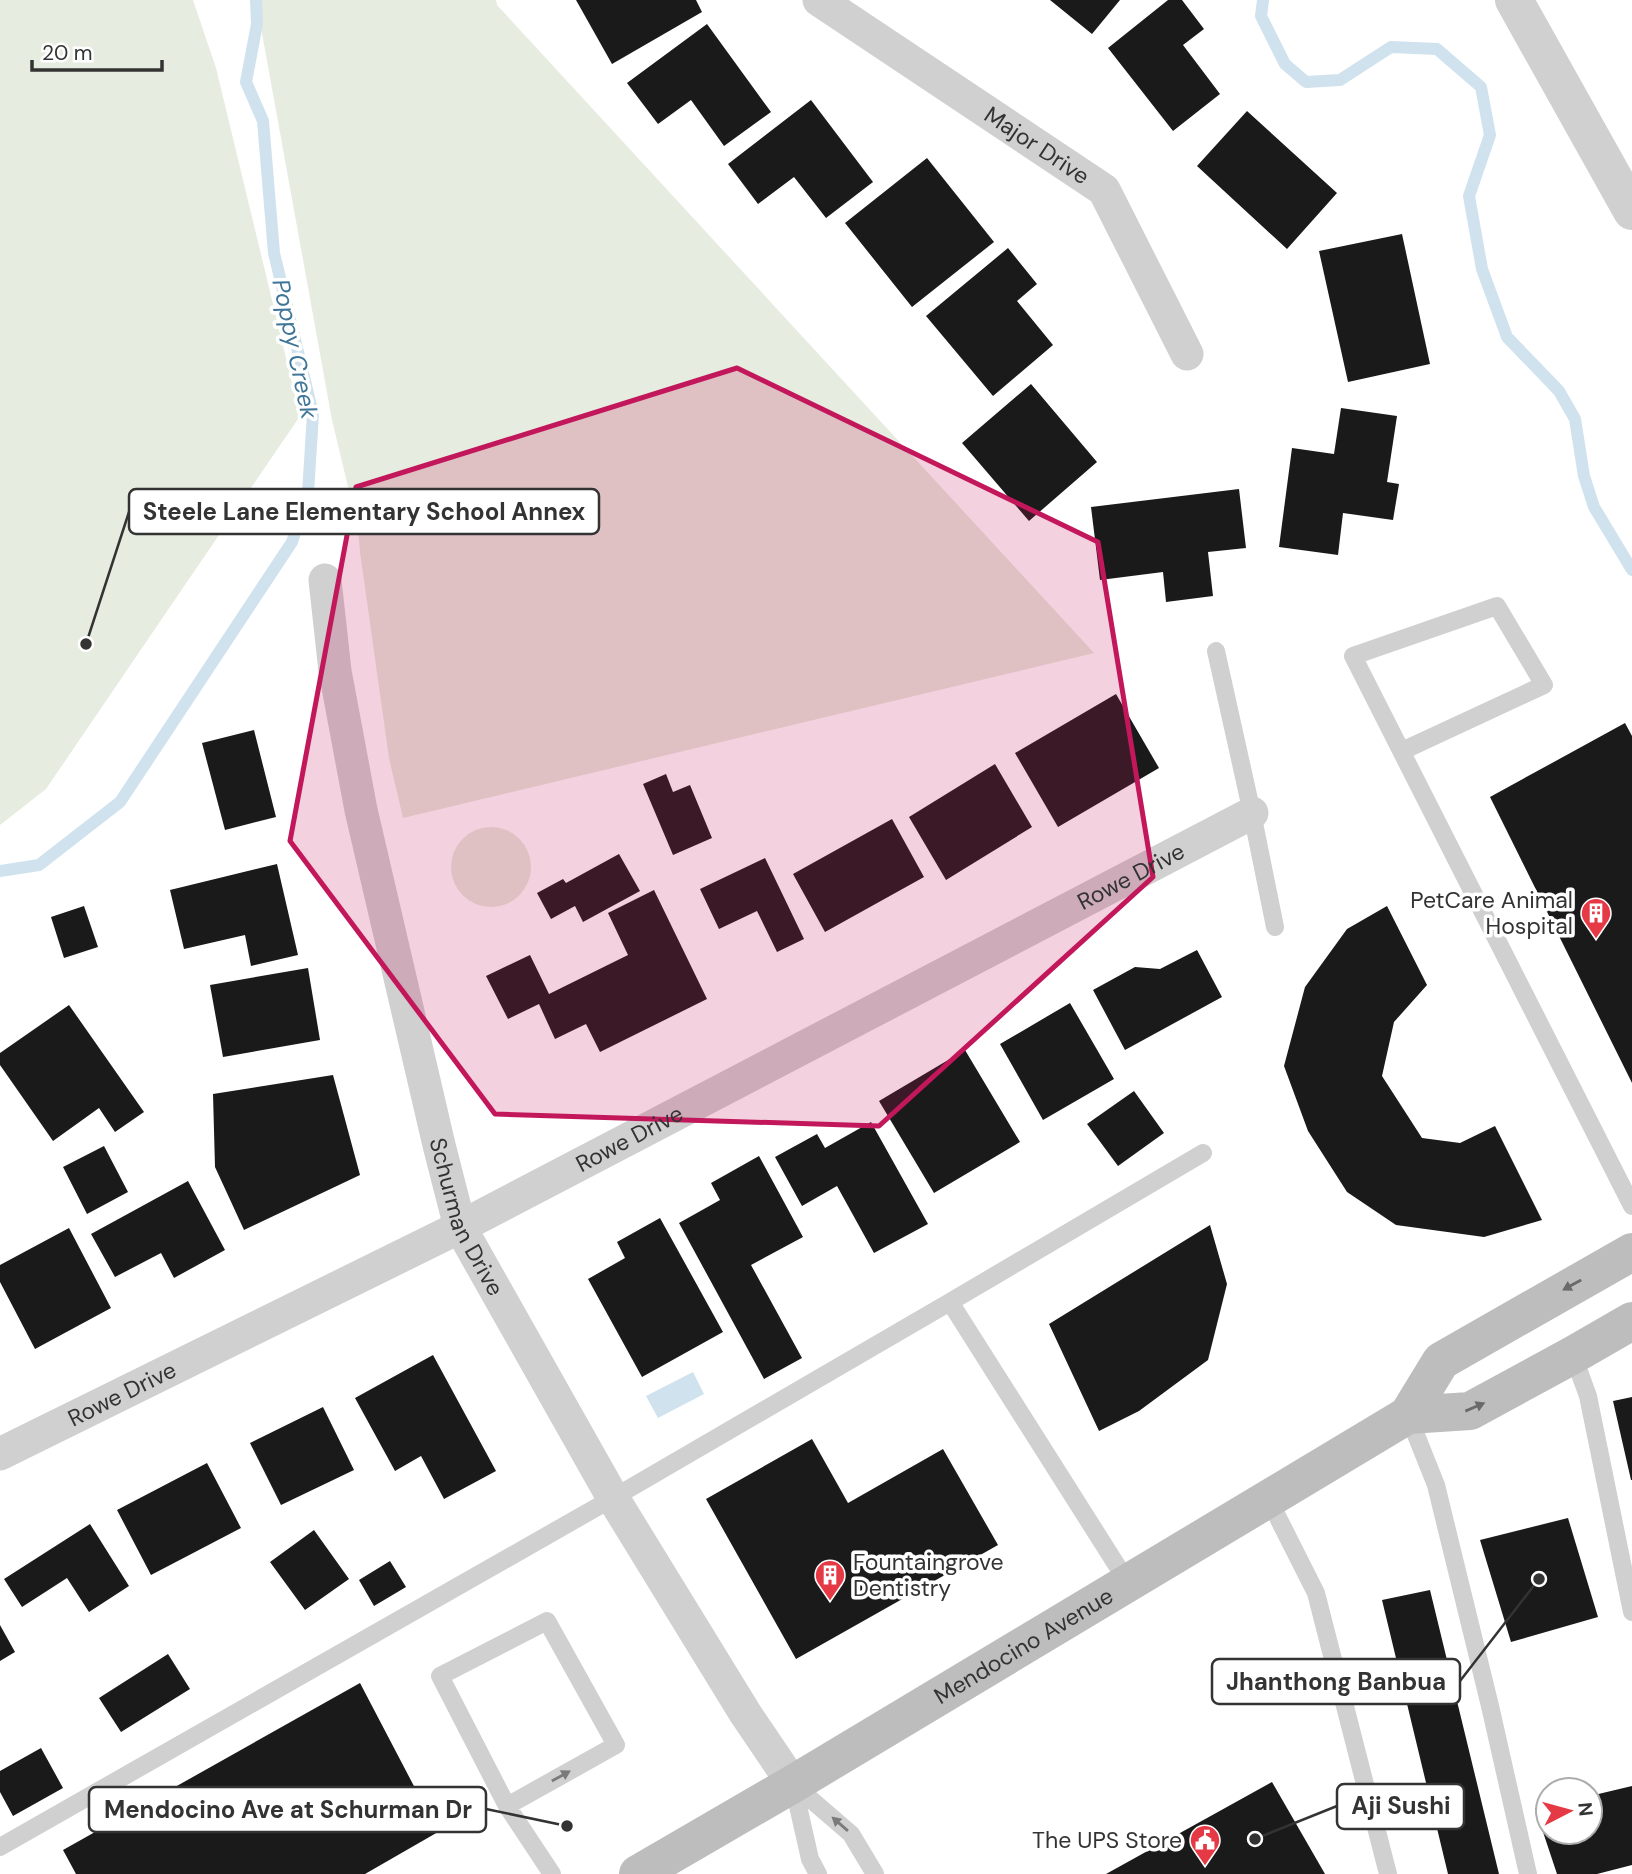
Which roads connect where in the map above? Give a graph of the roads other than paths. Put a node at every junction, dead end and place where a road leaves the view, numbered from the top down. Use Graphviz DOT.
graph roads {
  1 [pos="819,0"];
  2 [pos="1514,0"];
  3 [pos="1632,211"];
  4 [pos="1187,354"];
  5 [pos="325,580"];
  6 [pos="1216,651"];
  7 [pos="1402,751"];
  8 [pos="1252,813"];
  9 [pos="1275,927"];
  10 [pos="1203,1153"];
  11 [pos="1632,1206"];
  12 [pos="460,1227"];
  13 [pos="1632,1252"];
  14 [pos="950,1302"];
  15 [pos="1632,1321"];
  16 [pos="1573,1355"];
  17 [pos="1408,1415"];
  18 [pos="0,1454"];
  19 [pos="613,1498"];
  20 [pos="1268,1499"];
  21 [pos="1128,1583"];
  22 [pos="1632,1612"];
  23 [pos="793,1784"];
  24 [pos="507,1806"];
  25 [pos="0,1847"];
  26 [pos="552,1874"];
  27 [pos="638,1874"];
  28 [pos="818,1874"];
  29 [pos="875,1874"];
  30 [pos="1388,1874"];
  31 [pos="1528,1874"];
  1 -- 4 [label="street, Major Drive"];
  2 -- 3 [label="street"];
  5 -- 12 [label="street, Schurman Drive"];
  6 -- 8 [label="lane"];
  7 -- 7 [label="lane"];
  7 -- 11 [label="lane"];
  8 -- 9 [label="lane"];
  8 -- 12 [label="street, Rowe Drive"];
  10 -- 14 [label="lane"];
  12 -- 18 [label="street, Rowe Drive"];
  12 -- 19 [label="street, Schurman Drive"];
  13 -- 17 [label="main road, Mendocino Avenue, one-way"];
  14 -- 19 [label="lane"];
  14 -- 21 [label="lane"];
  15 -- 16 [label="main road, Mendocino Avenue"];
  17 -- 16 [label="main road, Mendocino Avenue, one-way"];
  16 -- 22 [label="lane"];
  17 -- 20 [label="main road, Mendocino Avenue"];
  17 -- 31 [label="lane"];
  19 -- 23 [label="street, Schurman Drive"];
  19 -- 25 [label="lane"];
  20 -- 21 [label="main road, Mendocino Avenue"];
  20 -- 30 [label="lane"];
  21 -- 23 [label="main road, Mendocino Avenue"];
  23 -- 27 [label="main road, Mendocino Avenue"];
  23 -- 28 [label="lane"];
  29 -- 23 [label="lane, one-way"];
  24 -- 24 [label="lane, one-way"];
  24 -- 26 [label="lane"];
}
